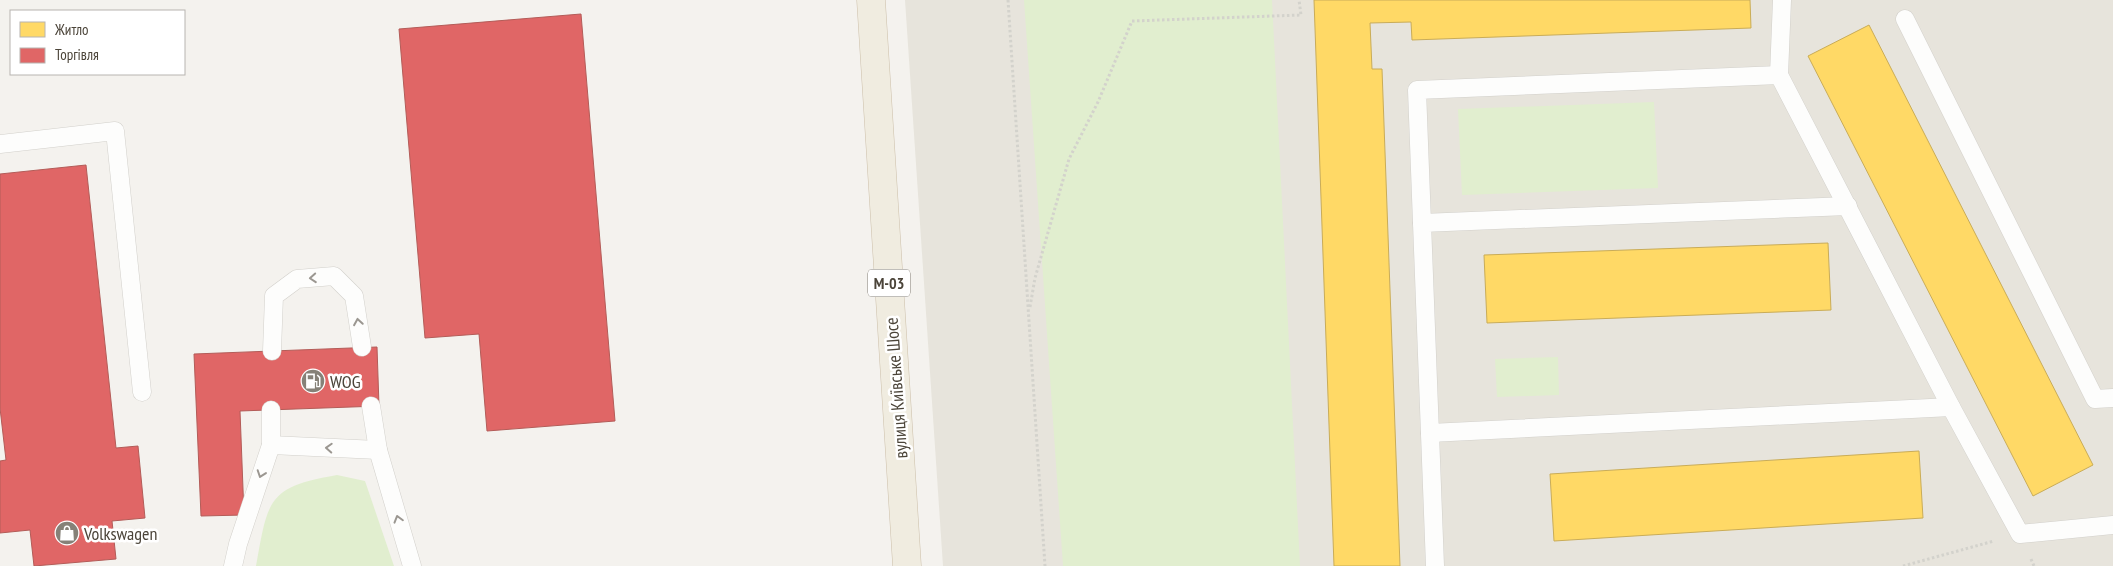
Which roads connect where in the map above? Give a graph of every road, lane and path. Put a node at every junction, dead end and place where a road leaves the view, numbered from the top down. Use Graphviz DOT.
graph roads {
  1 [pos="871,0"];
  2 [pos="1008,0"];
  3 [pos="1300,0"];
  4 [pos="1782,0"];
  5 [pos="1905,19"];
  6 [pos="1779,75"];
  7 [pos="0,144"];
  8 [pos="1848,206"];
  9 [pos="1422,223"];
  10 [pos="1029,315"];
  11 [pos="362,347"];
  12 [pos="272,351"];
  13 [pos="142,392"];
  14 [pos="2113,398"];
  15 [pos="370,406"];
  16 [pos="1951,407"];
  17 [pos="272,410"];
  18 [pos="1430,433"];
  19 [pos="271,445"];
  20 [pos="378,450"];
  21 [pos="2113,524"];
  22 [pos="2020,534"];
  23 [pos="233,566"];
  24 [pos="412,566"];
  25 [pos="907,566"];
  26 [pos="1046,566"];
  27 [pos="1434,566"];
  28 [pos="1903,566"];
  1 -- 25 [label="highway, вулиця Київське Шосе / М-03"];
  2 -- 10 [label="path"];
  3 -- 10 [label="path"];
  4 -- 6 [label="lane"];
  5 -- 14 [label="lane"];
  6 -- 8 [label="lane"];
  6 -- 9 [label="lane"];
  7 -- 13 [label="lane"];
  8 -- 9 [label="lane"];
  8 -- 16 [label="lane"];
  9 -- 18 [label="lane"];
  10 -- 26 [label="path"];
  11 -- 12 [label="lane, one-way"];
  15 -- 20 [label="lane"];
  16 -- 18 [label="lane"];
  16 -- 22 [label="lane"];
  17 -- 19 [label="lane"];
  18 -- 27 [label="lane"];
  20 -- 19 [label="lane, one-way"];
  19 -- 23 [label="lane, one-way"];
  24 -- 20 [label="lane, one-way"];
  21 -- 22 [label="lane"];
  22 -- 28 [label="path"];
}
